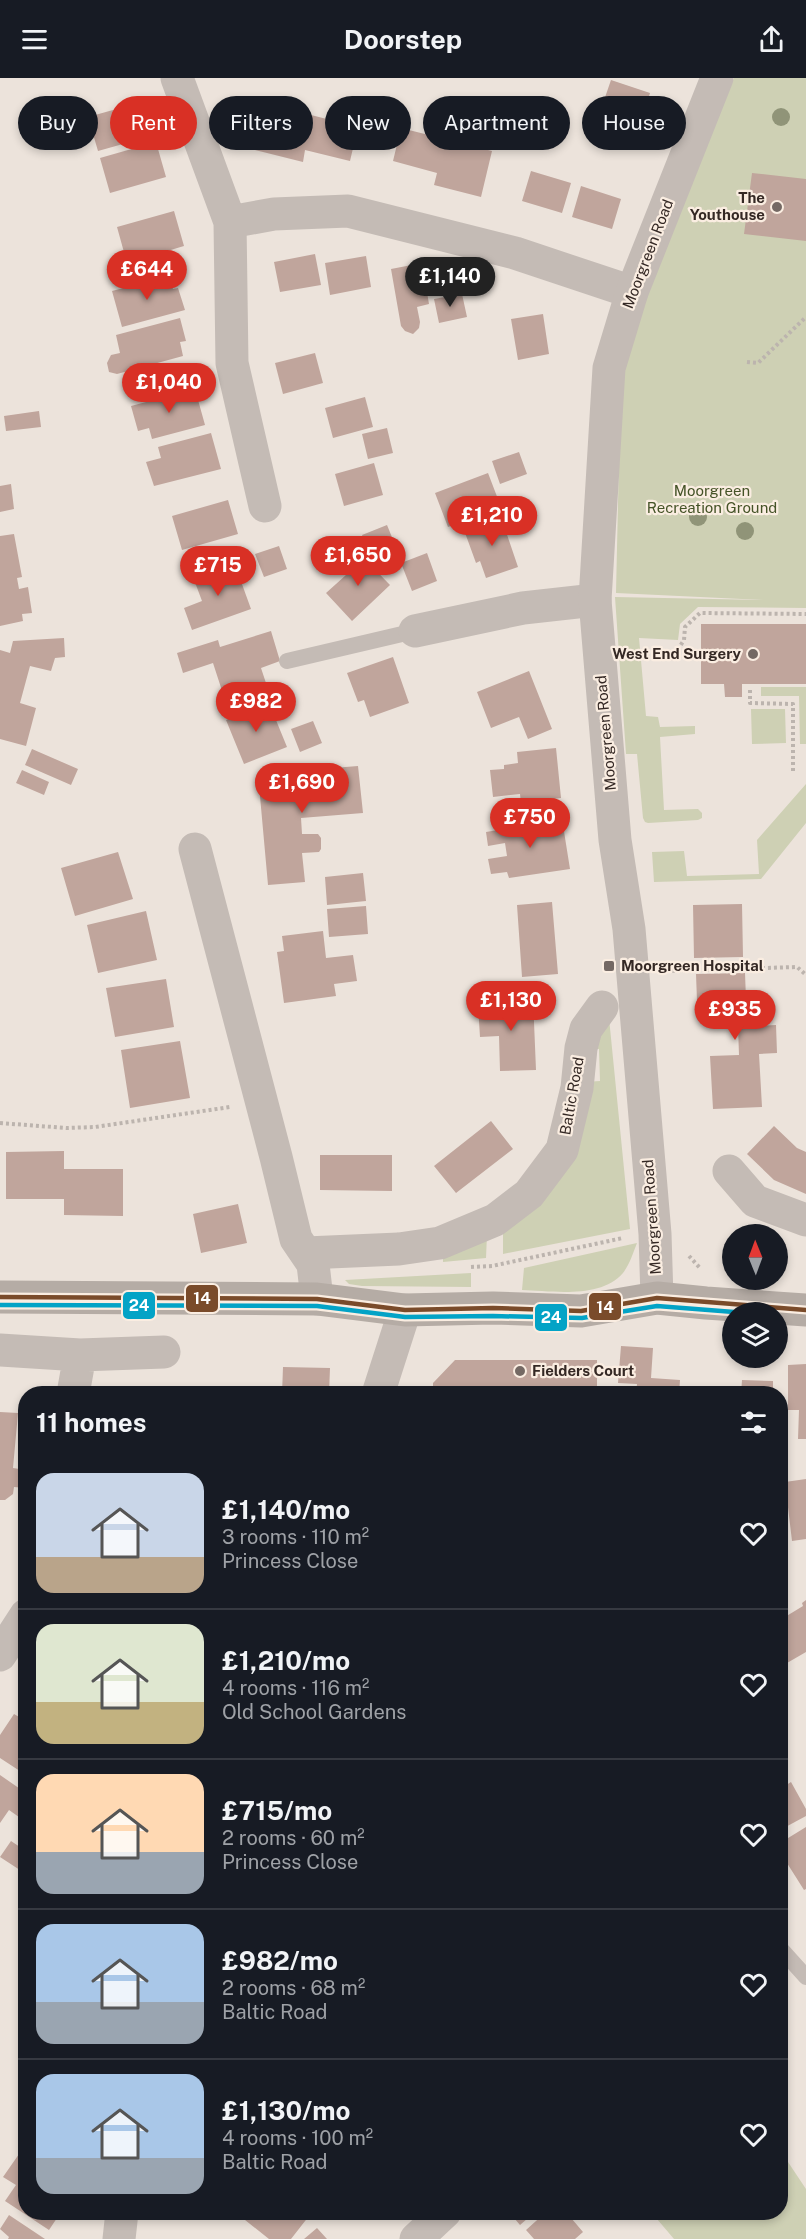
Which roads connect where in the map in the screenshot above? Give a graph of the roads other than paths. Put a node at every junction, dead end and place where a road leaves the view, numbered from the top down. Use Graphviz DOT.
graph roads {
  1 [pos="177,78"];
  2 [pos="717,78"];
  3 [pos="230,222"];
  4 [pos="632,292"];
  5 [pos="266,506"];
  6 [pos="595,600"];
  7 [pos="415,631"];
  8 [pos="287,661"];
  9 [pos="195,849"];
  10 [pos="602,1007"];
  11 [pos="729,1171"];
  12 [pos="806,1220"];
  13 [pos="306,1253"];
  14 [pos="0,1297"];
  15 [pos="657,1298"];
  16 [pos="317,1299"];
  17 [pos="405,1310"];
  18 [pos="806,1310"];
  19 [pos="0,1350"];
  20 [pos="164,1352"];
  21 [pos="80,1355"];
  22 [pos="74,1386"];
  23 [pos="381,1386"];
  24 [pos="18,1627"];
  25 [pos="0,1655"];
  26 [pos="788,1957"];
  27 [pos="806,1977"];
  28 [pos="121,2220"];
  29 [pos="119,2239"];
  1 -- 3 [label="street"];
  2 -- 4 [label="street, Moorgreen Road"];
  3 -- 4 [label="street"];
  3 -- 5 [label="street"];
  4 -- 6 [label="street, Moorgreen Road"];
  6 -- 7 [label="street"];
  6 -- 15 [label="street, Moorgreen Road"];
  7 -- 8 [label="lane"];
  9 -- 13 [label="street"];
  10 -- 13 [label="street, Baltic Road"];
  11 -- 12 [label="street"];
  13 -- 16 [label="street"];
  14 -- 16 [label="main road"];
  15 -- 17 [label="main road"];
  15 -- 18 [label="main road"];
  16 -- 17 [label="main road"];
  17 -- 23 [label="street"];
  19 -- 21 [label="street"];
  20 -- 21 [label="street"];
  21 -- 22 [label="street"];
  24 -- 25 [label="street"];
  26 -- 27 [label="lane"];
  28 -- 29 [label="street"];
}
